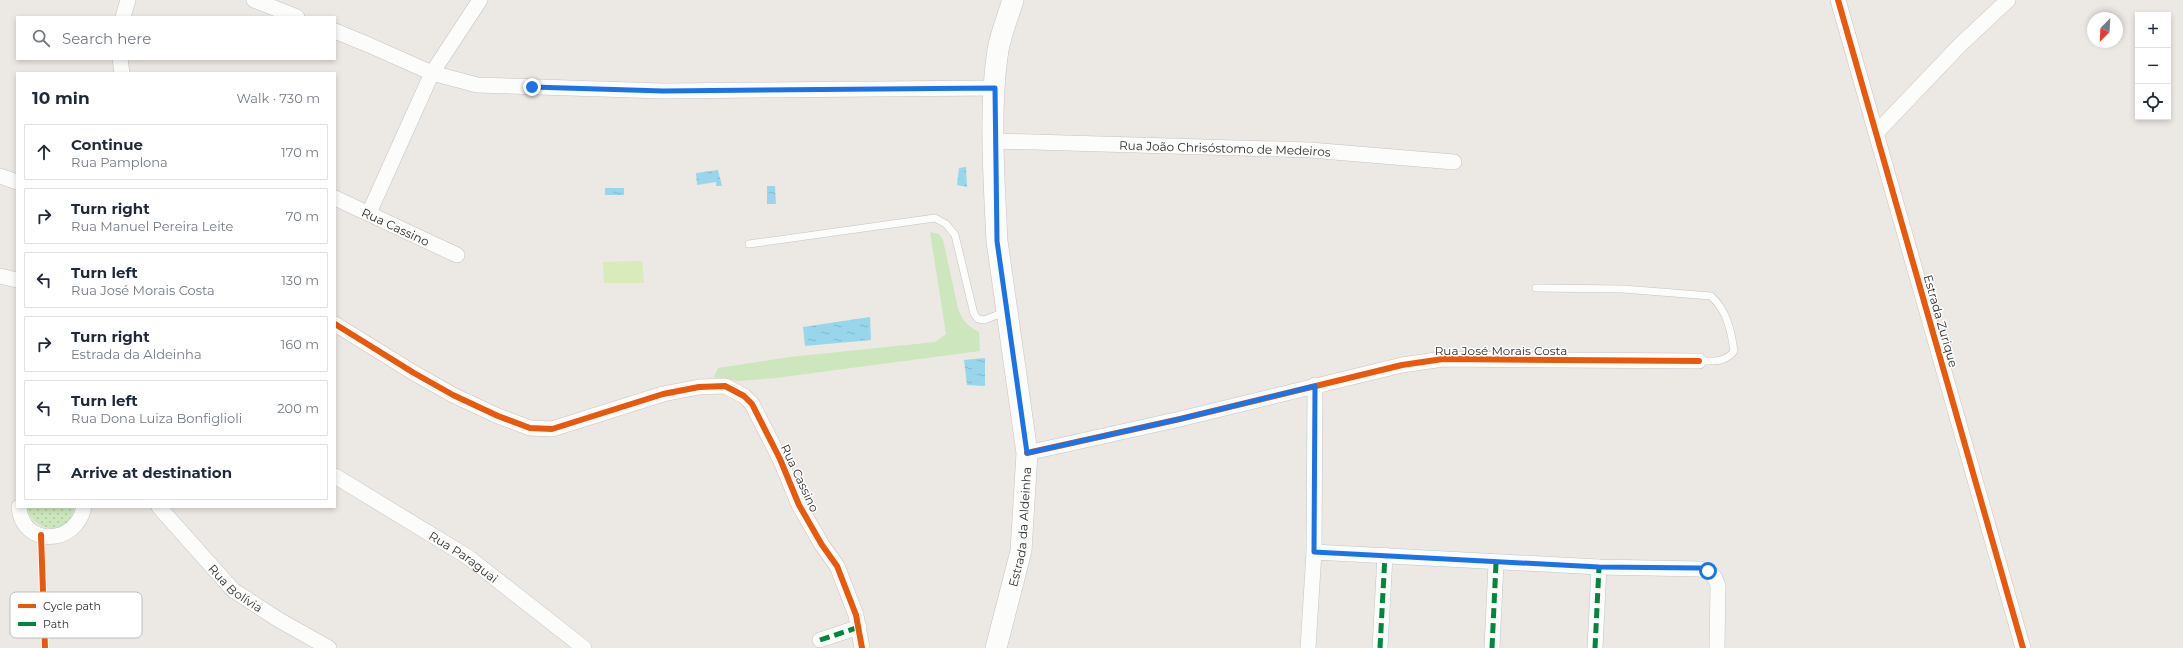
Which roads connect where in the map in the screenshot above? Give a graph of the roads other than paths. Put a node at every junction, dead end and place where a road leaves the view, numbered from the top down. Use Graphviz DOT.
graph roads {
  1 [pos="128,0"];
  2 [pos="254,0"];
  3 [pos="480,0"];
  4 [pos="1013,0"];
  5 [pos="1838,0"];
  6 [pos="2008,0"];
  7 [pos="123,16"];
  8 [pos="294,16"];
  9 [pos="336,32"];
  10 [pos="120,60"];
  11 [pos="122,72"];
  12 [pos="432,73"];
  13 [pos="995,88"];
  14 [pos="1877,132"];
  15 [pos="994,141"];
  16 [pos="1454,162"];
  17 [pos="0,176"];
  18 [pos="16,182"];
  19 [pos="336,198"];
  20 [pos="370,213"];
  21 [pos="749,244"];
  22 [pos="457,255"];
  23 [pos="0,276"];
  24 [pos="16,280"];
  25 [pos="1536,288"];
  26 [pos="1007,312"];
  27 [pos="336,325"];
  28 [pos="1699,362"];
  29 [pos="1315,386"];
  30 [pos="1027,453"];
  31 [pos="336,477"];
  32 [pos="19,508"];
  33 [pos="84,508"];
  34 [pos="161,508"];
  35 [pos="1314,552"];
  36 [pos="1385,555"];
  37 [pos="1496,562"];
  38 [pos="1599,567"];
  39 [pos="859,628"];
  40 [pos="820,640"];
  41 [pos="329,648"];
  42 [pos="584,648"];
  43 [pos="862,648"];
  44 [pos="996,648"];
  45 [pos="1308,648"];
  46 [pos="1380,648"];
  47 [pos="1492,648"];
  48 [pos="1595,648"];
  49 [pos="1716,648"];
  50 [pos="2024,648"];
  1 -- 7 [label="street"];
  2 -- 8 [label="street"];
  3 -- 12 [label="street"];
  4 -- 13 [label="street, Estrada da Aldeinha"];
  5 -- 14 [label="street, Estrada Zurique"];
  6 -- 14 [label="street"];
  9 -- 12 [label="street"];
  10 -- 11 [label="street"];
  12 -- 13 [label="street"];
  12 -- 20 [label="street"];
  13 -- 15 [label="street, Estrada da Aldeinha"];
  14 -- 50 [label="street, Estrada Zurique"];
  15 -- 16 [label="street, Rua João Chrisóstomo de Medeiros"];
  15 -- 26 [label="street, Estrada da Aldeinha"];
  17 -- 18 [label="street"];
  19 -- 20 [label="street, Rua Cassino"];
  20 -- 22 [label="street, Rua Cassino"];
  21 -- 26 [label="lane"];
  23 -- 24 [label="street"];
  25 -- 28 [label="lane"];
  26 -- 30 [label="street, Estrada da Aldeinha"];
  27 -- 39 [label="street, Rua Cassino"];
  28 -- 29 [label="street, Rua José Morais Costa"];
  29 -- 30 [label="street, Rua José Morais Costa"];
  29 -- 35 [label="street"];
  30 -- 44 [label="street, Estrada da Aldeinha"];
  31 -- 42 [label="street, Rua Paraguai"];
  32 -- 33 [label="street"];
  34 -- 41 [label="street, Rua Bolívia"];
  35 -- 36 [label="street"];
  35 -- 45 [label="street"];
  36 -- 37 [label="street"];
  36 -- 46 [label="street"];
  37 -- 38 [label="street"];
  37 -- 47 [label="street"];
  38 -- 48 [label="street"];
  38 -- 49 [label="street"];
  39 -- 40 [label="street"];
  39 -- 43 [label="street, Rua Cassino"];
}
